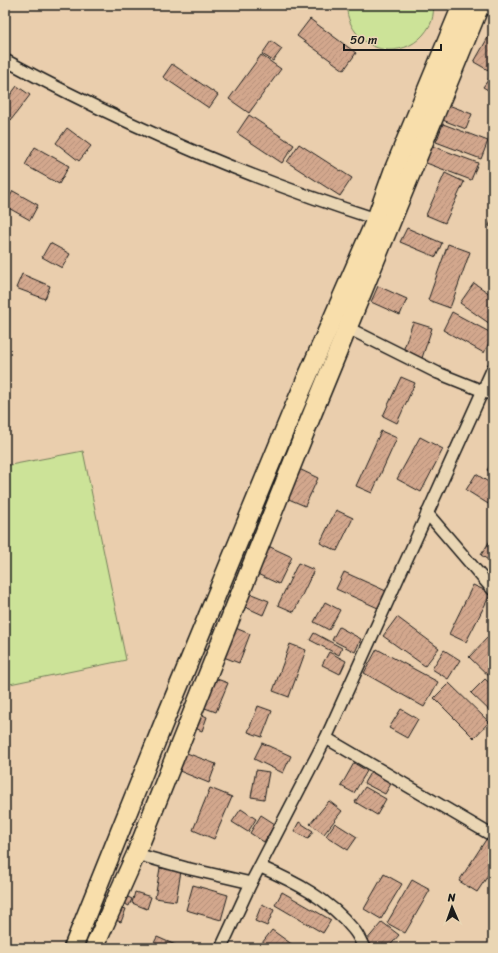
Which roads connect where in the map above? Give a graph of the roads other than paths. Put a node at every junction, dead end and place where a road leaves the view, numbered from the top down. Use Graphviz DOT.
graph roads {
  1 [pos="462,5"];
  2 [pos="480,5"];
  3 [pos="484,5"];
  4 [pos="493,11"];
  5 [pos="5,60"];
  6 [pos="376,219"];
  7 [pos="348,328"];
  8 [pos="493,368"];
  9 [pos="482,391"];
  10 [pos="493,395"];
  11 [pos="427,513"];
  12 [pos="493,590"];
  13 [pos="326,738"];
  14 [pos="493,836"];
  15 [pos="136,854"];
  16 [pos="261,867"];
  17 [pos="251,883"];
  18 [pos="73,948"];
  19 [pos="94,948"];
  20 [pos="221,948"];
  21 [pos="364,948"];
  1 -- 6 [label="main road"];
  2 -- 7 [label="main road"];
  3 -- 4 [label="street"];
  5 -- 6 [label="street"];
  6 -- 18 [label="main road"];
  7 -- 9 [label="street"];
  7 -- 15 [label="main road"];
  8 -- 9 [label="street"];
  9 -- 10 [label="street"];
  9 -- 11 [label="street"];
  11 -- 12 [label="street"];
  11 -- 13 [label="street"];
  13 -- 14 [label="street"];
  13 -- 16 [label="street"];
  15 -- 17 [label="street"];
  15 -- 19 [label="main road"];
  16 -- 17 [label="street"];
  16 -- 21 [label="street"];
  17 -- 20 [label="street"];
}
